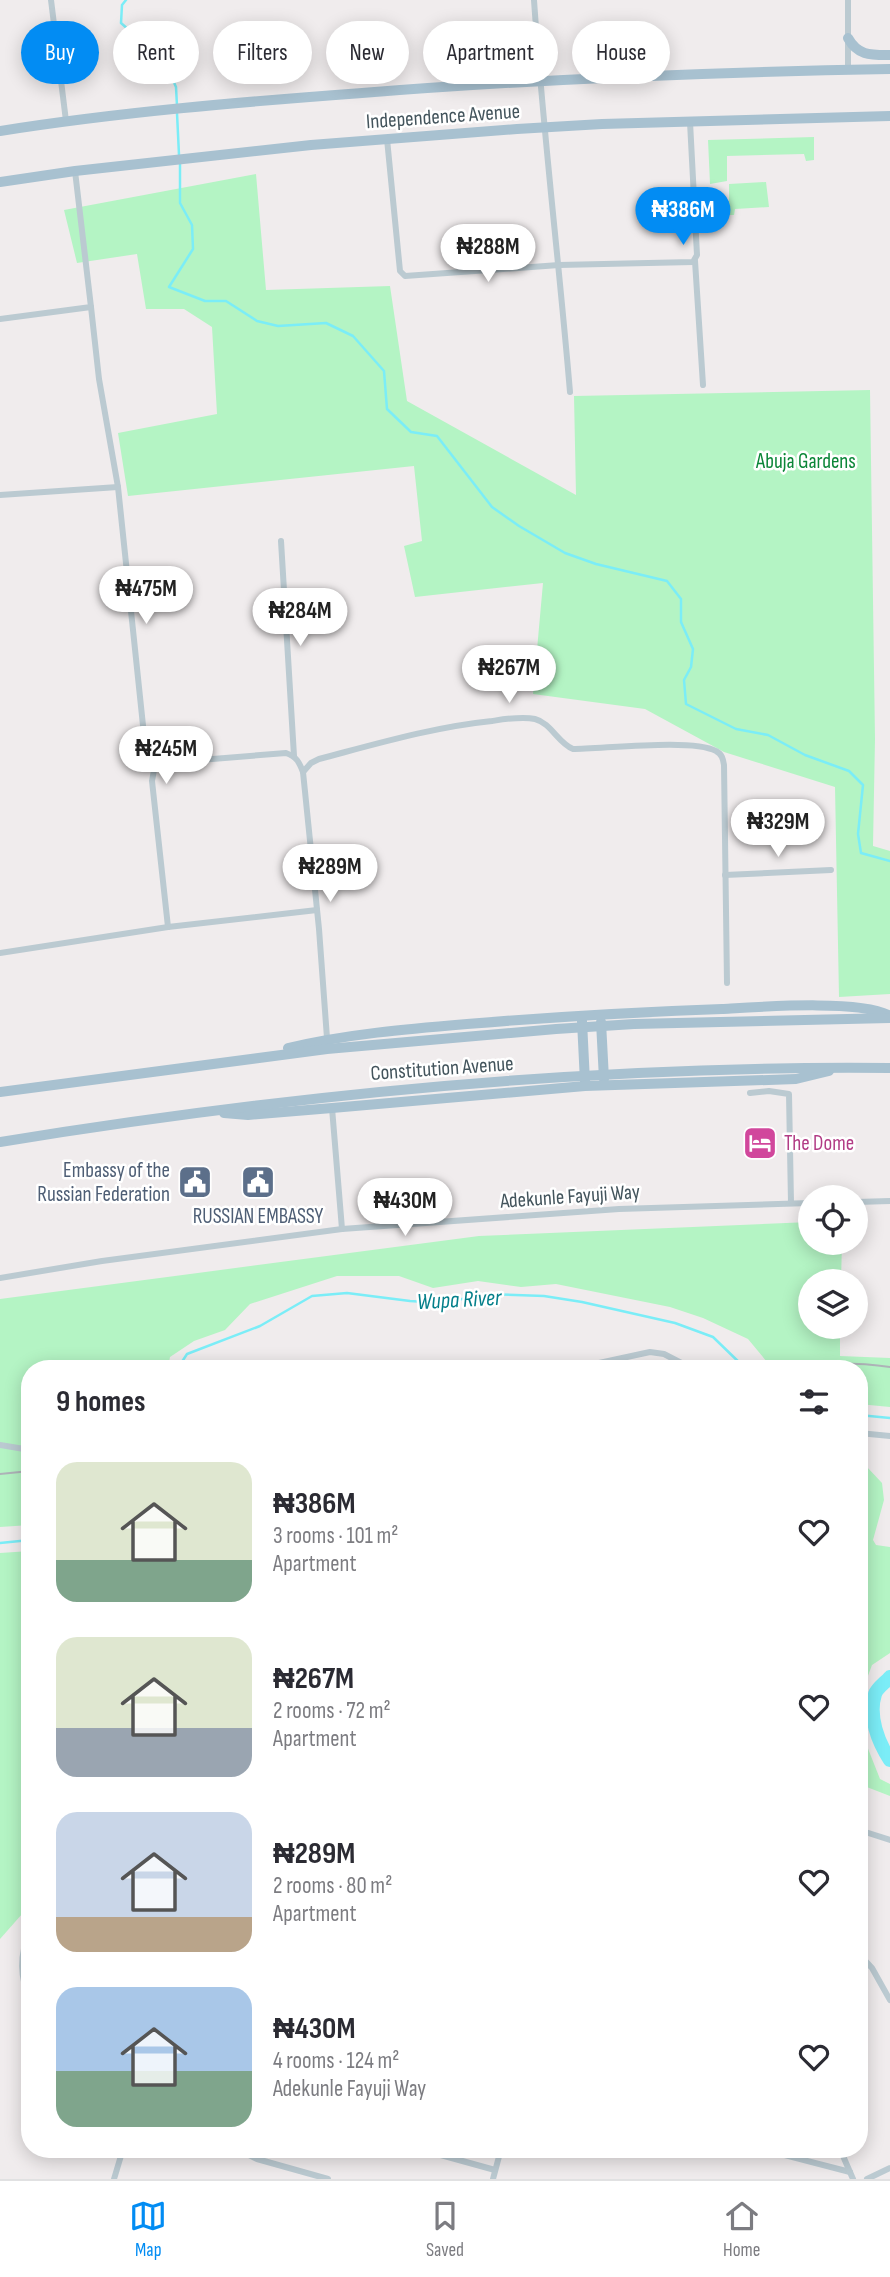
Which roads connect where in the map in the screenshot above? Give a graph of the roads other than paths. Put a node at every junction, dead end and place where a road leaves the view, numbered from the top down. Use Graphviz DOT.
graph roads {
  1 [pos="51,0"];
  2 [pos="534,0"];
  3 [pos="848,0"];
  4 [pos="848,38"];
  5 [pos="890,55"];
  6 [pos="848,69"];
  7 [pos="890,69"];
  8 [pos="890,116"];
  9 [pos="66,121"];
  10 [pos="690,122"];
  11 [pos="0,131"];
  12 [pos="387,139"];
  13 [pos="75,171"];
  14 [pos="0,182"];
  15 [pos="695,261"];
  16 [pos="559,265"];
  17 [pos="91,307"];
  18 [pos="0,319"];
  19 [pos="703,385"];
  20 [pos="570,392"];
  21 [pos="118,487"];
  22 [pos="0,495"];
  23 [pos="281,541"];
  24 [pos="294,756"];
  25 [pos="154,770"];
  26 [pos="303,772"];
  27 [pos="831,870"];
  28 [pos="726,875"];
  29 [pos="317,910"];
  30 [pos="168,927"];
  31 [pos="0,953"];
  32 [pos="727,983"];
  33 [pos="601,1013"];
  34 [pos="582,1014"];
  35 [pos="890,1017"];
  36 [pos="327,1038"];
  37 [pos="231,1061"];
  38 [pos="839,1068"];
  39 [pos="890,1068"];
  40 [pos="604,1085"];
  41 [pos="585,1086"];
  42 [pos="0,1092"];
  43 [pos="750,1093"];
  44 [pos="332,1108"];
  45 [pos="208,1110"];
  46 [pos="0,1144"];
  47 [pos="890,1201"];
  48 [pos="868,1202"];
  49 [pos="792,1203"];
  50 [pos="798,1203"];
  51 [pos="342,1229"];
  52 [pos="0,1278"];
  53 [pos="612,1360"];
  54 [pos="674,1360"];
  55 [pos="868,1434"];
  56 [pos="890,1436"];
  57 [pos="0,1445"];
  58 [pos="21,1448"];
  59 [pos="868,1833"];
  60 [pos="890,1840"];
  61 [pos="868,1966"];
  62 [pos="890,2000"];
  63 [pos="120,2158"];
  64 [pos="255,2158"];
  65 [pos="452,2158"];
  66 [pos="498,2158"];
  67 [pos="791,2158"];
  68 [pos="844,2158"];
  69 [pos="890,2168"];
  70 [pos="495,2170"];
  71 [pos="851,2176"];
  72 [pos="114,2179"];
  73 [pos="328,2179"];
  74 [pos="493,2179"];
  75 [pos="867,2179"];
  1 -- 9 [label="street"];
  2 -- 16 [label="street"];
  3 -- 4 [label="street"];
  4 -- 5 [label="main road"];
  4 -- 6 [label="street"];
  6 -- 7 [label="main road, Independence Avenue"];
  6 -- 9 [label="main road, Independence Avenue"];
  8 -- 10 [label="main road, Independence Avenue"];
  9 -- 11 [label="main road, Independence Avenue"];
  10 -- 12 [label="main road, Independence Avenue"];
  10 -- 15 [label="street"];
  12 -- 13 [label="main road, Independence Avenue"];
  12 -- 16 [label="street"];
  13 -- 14 [label="main road, Independence Avenue"];
  13 -- 17 [label="street"];
  15 -- 16 [label="street"];
  15 -- 19 [label="street"];
  16 -- 20 [label="street"];
  17 -- 18 [label="street"];
  17 -- 21 [label="street"];
  21 -- 22 [label="street"];
  21 -- 25 [label="street"];
  23 -- 24 [label="street"];
  24 -- 25 [label="street"];
  24 -- 26 [label="street"];
  25 -- 30 [label="street"];
  26 -- 28 [label="street"];
  26 -- 29 [label="street"];
  27 -- 28 [label="street"];
  28 -- 32 [label="street"];
  29 -- 30 [label="street"];
  29 -- 36 [label="street"];
  30 -- 31 [label="street"];
  33 -- 34 [label="main road"];
  33 -- 35 [label="main road"];
  33 -- 40 [label="main road"];
  34 -- 36 [label="main road"];
  34 -- 41 [label="main road"];
  35 -- 37 [label="main road, Constitution Avenue"];
  36 -- 37 [label="main road"];
  37 -- 42 [label="main road, Constitution Avenue"];
  38 -- 39 [label="main road, Constitution Avenue"];
  38 -- 40 [label="main road"];
  38 -- 45 [label="main road, Constitution Avenue"];
  40 -- 41 [label="main road"];
  41 -- 44 [label="main road"];
  43 -- 49 [label="street"];
  44 -- 45 [label="main road"];
  44 -- 51 [label="street"];
  45 -- 46 [label="main road, Constitution Avenue"];
  47 -- 48 [label="street"];
  49 -- 50 [label="street, Adekunle Fayuji Way"];
  49 -- 51 [label="street, Adekunle Fayuji Way"];
  51 -- 52 [label="street, Adekunle Fayuji Way"];
  53 -- 54 [label="street"];
  55 -- 56 [label="street"];
  57 -- 58 [label="street"];
  59 -- 60 [label="street"];
  61 -- 62 [label="street"];
  63 -- 72 [label="street"];
  64 -- 73 [label="street"];
  65 -- 70 [label="street"];
  66 -- 70 [label="street"];
  67 -- 71 [label="street"];
  68 -- 71 [label="street"];
  69 -- 75 [label="street"];
  70 -- 74 [label="street"];
}
